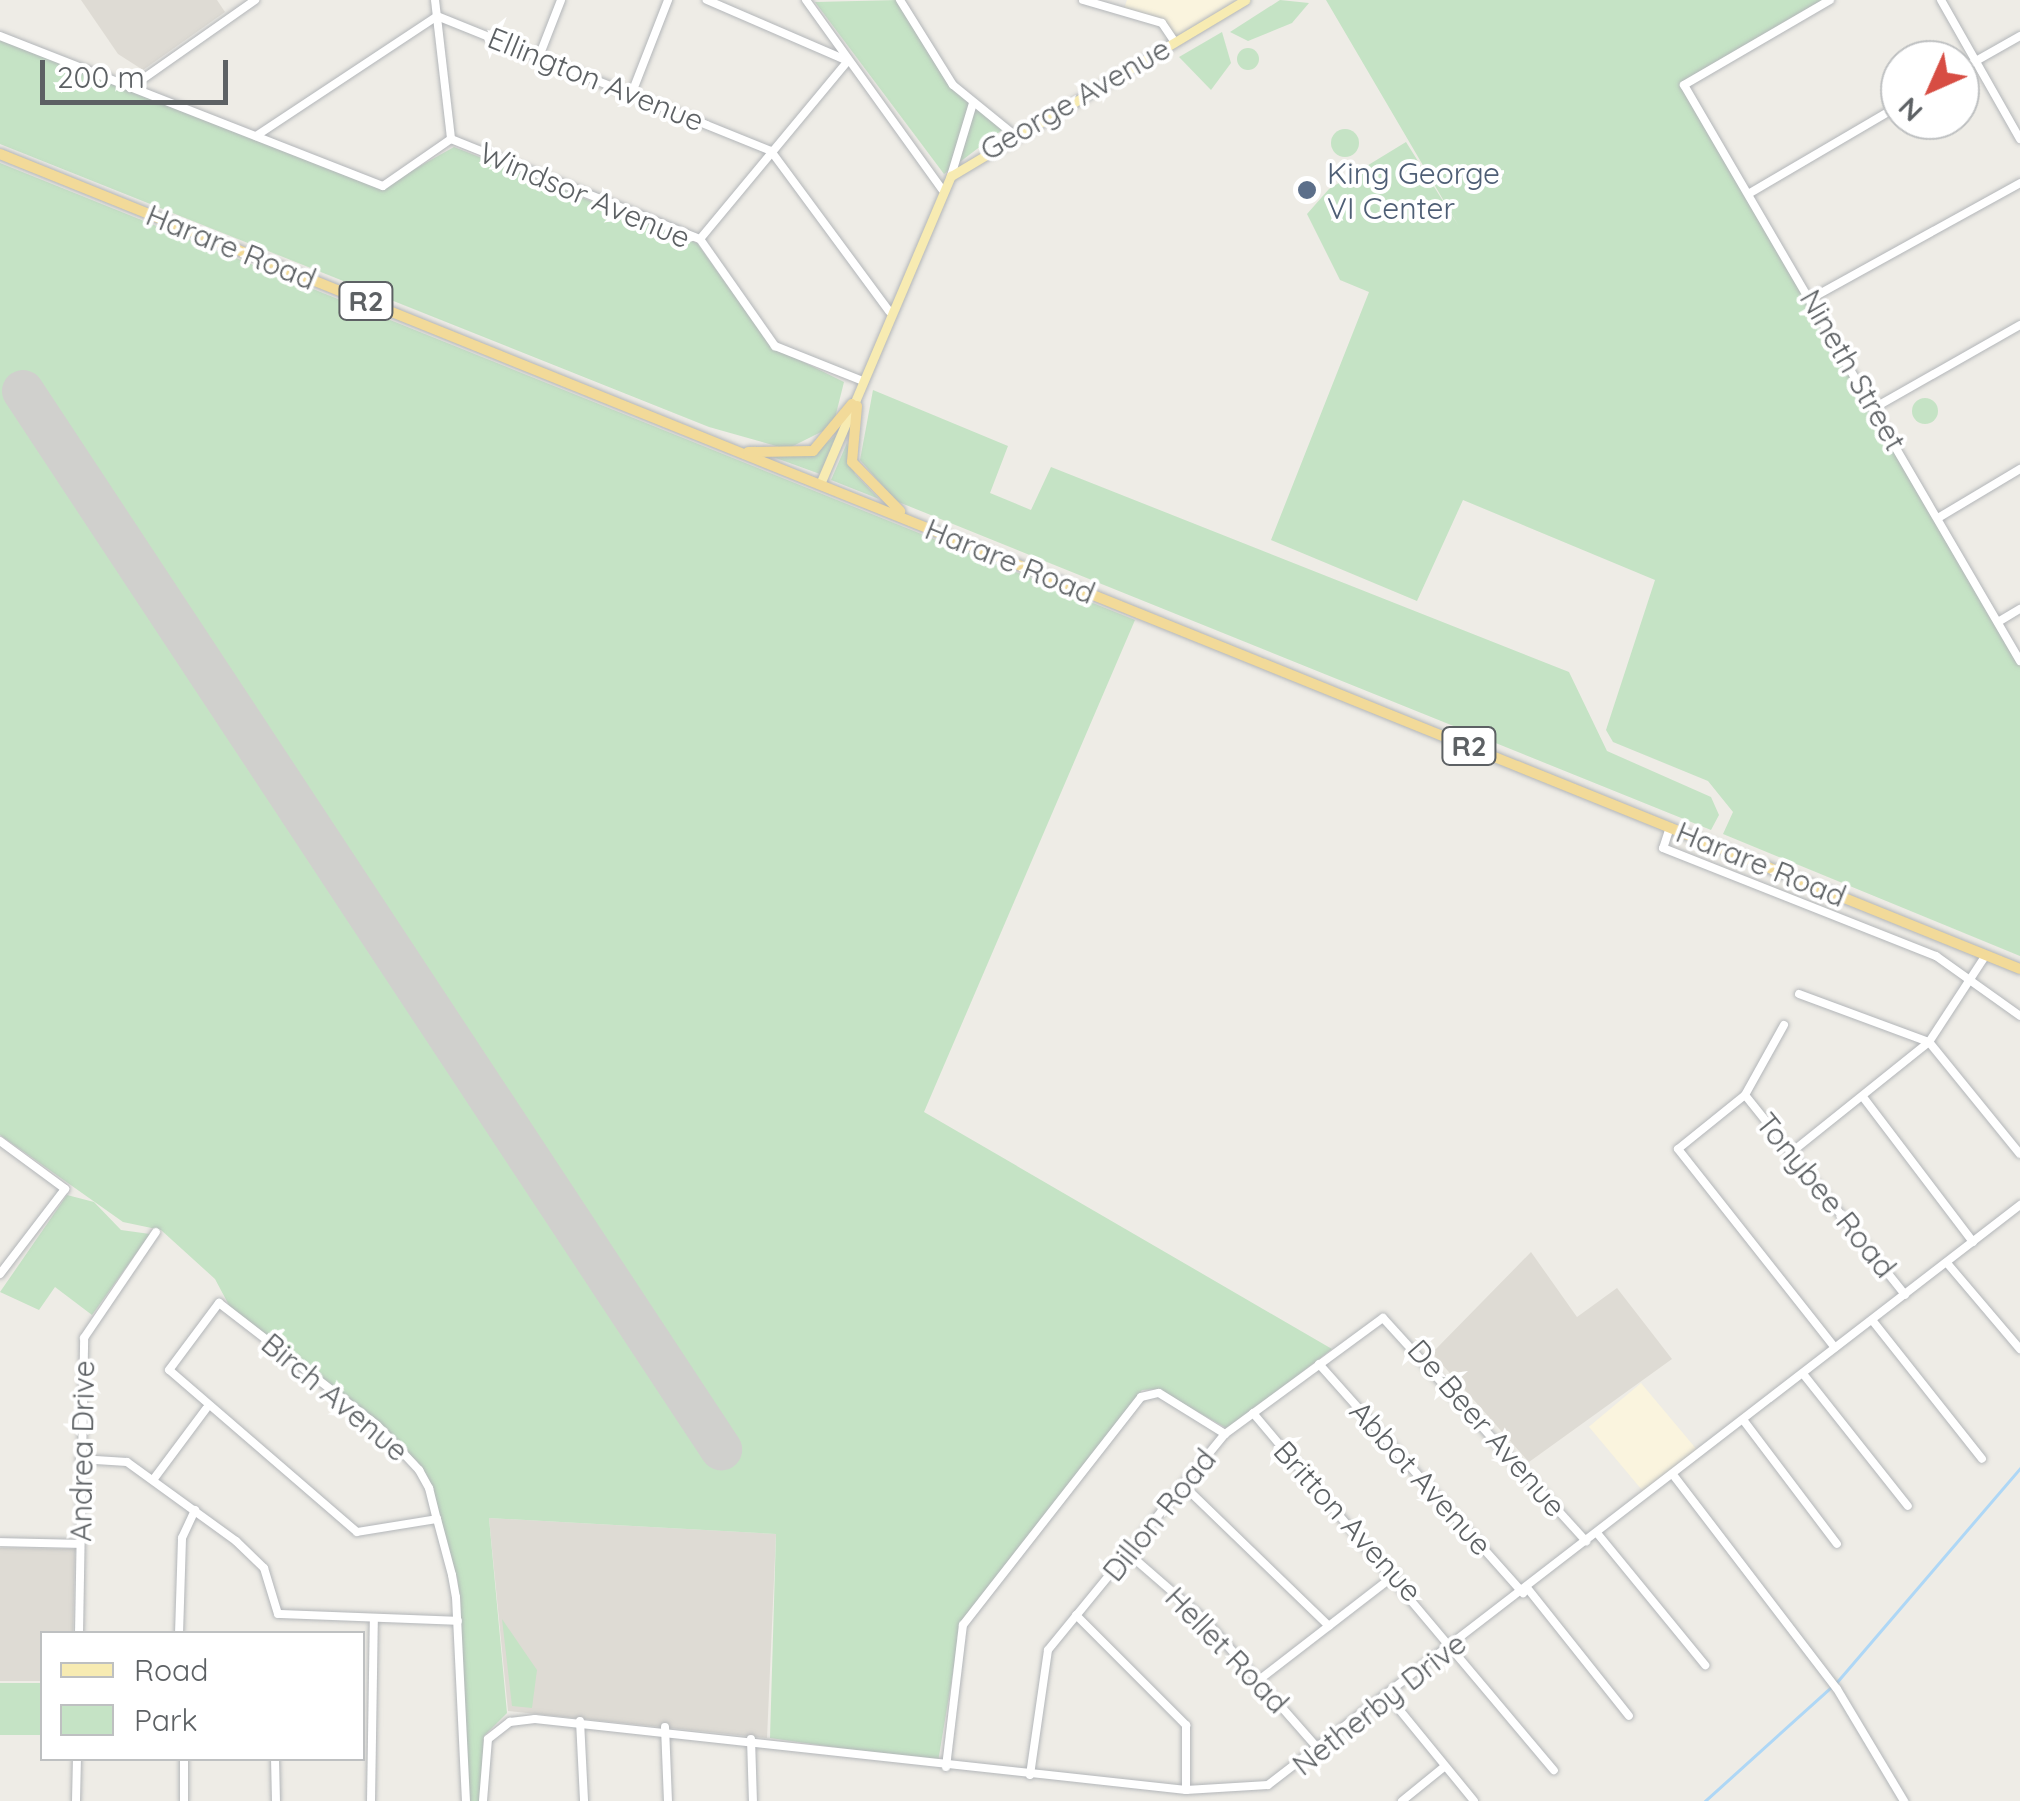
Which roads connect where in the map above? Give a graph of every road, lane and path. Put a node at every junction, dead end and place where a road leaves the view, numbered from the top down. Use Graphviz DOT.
graph roads {
  1 [pos="255,0"];
  2 [pos="435,0"];
  3 [pos="561,0"];
  4 [pos="668,0"];
  5 [pos="707,0"];
  6 [pos="900,0"];
  7 [pos="1083,0"];
  8 [pos="1245,0"];
  9 [pos="1830,0"];
  10 [pos="1940,0"];
  11 [pos="809,2"];
  12 [pos="437,16"];
  13 [pos="0,36"];
  14 [pos="2020,36"];
  15 [pos="1964,40"];
  16 [pos="1174,41"];
  17 [pos="540,54"];
  18 [pos="1980,59"];
  19 [pos="848,62"];
  20 [pos="1980,68"];
  21 [pos="130,88"];
  22 [pos="633,90"];
  23 [pos="973,103"];
  24 [pos="1880,117"];
  25 [pos="1013,134"];
  26 [pos="256,136"];
  27 [pos="451,139"];
  28 [pos="2020,140"];
  29 [pos="771,151"];
  30 [pos="0,154"];
  31 [pos="951,176"];
  32 [pos="2020,183"];
  33 [pos="942,189"];
  34 [pos="1750,193"];
  35 [pos="700,240"];
  36 [pos="1812,298"];
  37 [pos="889,310"];
  38 [pos="2020,325"];
  39 [pos="862,384"];
  40 [pos="855,405"];
  41 [pos="1874,408"];
  42 [pos="732,450"];
  43 [pos="2020,469"];
  44 [pos="823,485"];
  45 [pos="1938,518"];
  46 [pos="917,524"];
  47 [pos="2020,609"];
  48 [pos="1998,622"];
  49 [pos="2020,661"];
  50 [pos="1670,826"];
  51 [pos="1816,886"];
  52 [pos="1808,905"];
  53 [pos="1986,955"];
  54 [pos="2020,969"];
  55 [pos="1973,981"];
  56 [pos="1799,994"];
  57 [pos="2020,1016"];
  58 [pos="1784,1025"];
  59 [pos="1929,1042"];
  60 [pos="1746,1095"];
  61 [pos="1862,1097"];
  62 [pos="0,1140"];
  63 [pos="1793,1151"];
  64 [pos="2020,1154"];
  65 [pos="2020,1205"];
  66 [pos="156,1232"];
  67 [pos="1973,1242"];
  68 [pos="1947,1263"];
  69 [pos="0,1274"];
  70 [pos="1905,1295"];
  71 [pos="1384,1317"];
  72 [pos="1872,1320"];
  73 [pos="1835,1348"];
  74 [pos="2020,1349"];
  75 [pos="1320,1364"];
  76 [pos="1804,1375"];
  77 [pos="206,1409"];
  78 [pos="1252,1413"];
  79 [pos="1744,1421"];
  80 [pos="1225,1434"];
  81 [pos="80,1459"];
  82 [pos="1982,1460"];
  83 [pos="1674,1476"];
  84 [pos="153,1480"];
  85 [pos="1183,1485"];
  86 [pos="1908,1506"];
  87 [pos="195,1510"];
  88 [pos="438,1519"];
  89 [pos="1598,1533"];
  90 [pos="1586,1541"];
  91 [pos="0,1542"];
  92 [pos="80,1544"];
  93 [pos="1837,1544"];
  94 [pos="1130,1555"];
  95 [pos="1396,1574"];
  96 [pos="1526,1591"];
  97 [pos="1076,1615"];
  98 [pos="374,1619"];
  99 [pos="458,1620"];
  100 [pos="1329,1626"];
  101 [pos="79,1631"];
  102 [pos="180,1631"];
  103 [pos="1456,1645"];
  104 [pos="1704,1665"];
  105 [pos="1259,1680"];
  106 [pos="1389,1697"];
  107 [pos="365,1711"];
  108 [pos="375,1711"];
  109 [pos="1629,1716"];
  110 [pos="580,1722"];
  111 [pos="665,1727"];
  112 [pos="751,1740"];
  113 [pos="1320,1750"];
  114 [pos="77,1761"];
  115 [pos="184,1761"];
  116 [pos="276,1761"];
  117 [pos="1445,1766"];
  118 [pos="946,1767"];
  119 [pos="1554,1770"];
  120 [pos="1030,1776"];
  121 [pos="1186,1790"];
  122 [pos="76,1801"];
  123 [pos="184,1801"];
  124 [pos="276,1801"];
  125 [pos="371,1801"];
  126 [pos="466,1801"];
  127 [pos="483,1801"];
  128 [pos="584,1801"];
  129 [pos="668,1801"];
  130 [pos="753,1801"];
  131 [pos="1402,1801"];
  132 [pos="1474,1801"];
  133 [pos="1904,1801"];
  1 -- 21 [label="street"];
  2 -- 12 [label="street"];
  3 -- 17 [label="street"];
  4 -- 22 [label="street"];
  5 -- 19 [label="street"];
  6 -- 23 [label="street"];
  7 -- 16 [label="street"];
  8 -- 16 [label="main road, George Avenue"];
  9 -- 34 [label="street, Nineth Street"];
  10 -- 15 [label="street"];
  11 -- 19 [label="street"];
  12 -- 17 [label="street, Ellington Avenue"];
  12 -- 26 [label="street"];
  12 -- 27 [label="street"];
  13 -- 21 [label="street"];
  14 -- 18 [label="street"];
  16 -- 25 [label="main road, George Avenue"];
  17 -- 22 [label="street, Ellington Avenue"];
  19 -- 29 [label="street"];
  19 -- 33 [label="street"];
  20 -- 28 [label="street"];
  21 -- 26 [label="street"];
  22 -- 29 [label="street, Ellington Avenue"];
  23 -- 25 [label="street"];
  23 -- 31 [label="street"];
  24 -- 34 [label="street"];
  25 -- 31 [label="main road, George Avenue"];
  26 -- 27 [label="street, Windsor Avenue"];
  27 -- 35 [label="street, Windsor Avenue"];
  29 -- 35 [label="street"];
  29 -- 37 [label="street, Ellington Avenue"];
  30 -- 42 [label="highway, Harare Road / R2"];
  31 -- 33 [label="main road, George Avenue"];
  32 -- 36 [label="street"];
  33 -- 37 [label="main road, George Avenue"];
  34 -- 36 [label="street, Nineth Street"];
  35 -- 39 [label="street, Windsor Avenue"];
  36 -- 41 [label="street, Nineth Street"];
  37 -- 39 [label="main road, George Avenue"];
  38 -- 41 [label="street"];
  39 -- 40 [label="main road, George Avenue"];
  40 -- 42 [label="highway"];
  40 -- 44 [label="main road, George Avenue"];
  40 -- 46 [label="highway"];
  41 -- 45 [label="street, Nineth Street"];
  42 -- 44 [label="highway, Harare Road / R2"];
  43 -- 45 [label="street"];
  44 -- 46 [label="highway, Harare Road / R2"];
  45 -- 48 [label="street, Nineth Street"];
  46 -- 50 [label="highway, Harare Road / R2"];
  47 -- 48 [label="street"];
  48 -- 49 [label="street, Nineth Street"];
  50 -- 51 [label="highway, Harare Road / R2"];
  50 -- 52 [label="street"];
  51 -- 52 [label="street"];
  51 -- 53 [label="highway, Harare Road / R2"];
  52 -- 55 [label="street"];
  53 -- 54 [label="highway, Harare Road / R2"];
  53 -- 55 [label="street"];
  55 -- 57 [label="street"];
  55 -- 59 [label="street"];
  56 -- 59 [label="street"];
  58 -- 60 [label="street"];
  59 -- 61 [label="street"];
  59 -- 64 [label="street"];
  60 -- 63 [label="street, Tonybee Road"];
  60 -- 73 [label="street"];
  61 -- 63 [label="street"];
  61 -- 67 [label="street"];
  62 -- 69 [label="street"];
  63 -- 70 [label="street, Tonybee Road"];
  65 -- 67 [label="street, Netherby Drive"];
  66 -- 81 [label="street, Andrea Drive"];
  67 -- 68 [label="street, Netherby Drive"];
  68 -- 70 [label="street, Netherby Drive"];
  68 -- 74 [label="street"];
  70 -- 72 [label="street, Netherby Drive"];
  71 -- 75 [label="street, Dillon Road"];
  71 -- 90 [label="street, De Beer Avenue"];
  72 -- 73 [label="street, Netherby Drive"];
  72 -- 82 [label="street"];
  73 -- 76 [label="street, Netherby Drive"];
  75 -- 78 [label="street, Dillon Road"];
  75 -- 96 [label="street, Abbot Avenue"];
  76 -- 79 [label="street, Netherby Drive"];
  76 -- 86 [label="street"];
  77 -- 84 [label="street"];
  77 -- 88 [label="street"];
  77 -- 88 [label="street, Birch Avenue"];
  78 -- 80 [label="street, Dillon Road"];
  78 -- 95 [label="street, Britton Avenue"];
  79 -- 83 [label="street, Netherby Drive"];
  79 -- 93 [label="street"];
  80 -- 85 [label="street, Dillon Road"];
  80 -- 118 [label="street"];
  81 -- 84 [label="street"];
  81 -- 92 [label="street, Andrea Drive"];
  83 -- 89 [label="street, Netherby Drive"];
  83 -- 133 [label="street"];
  84 -- 87 [label="street"];
  85 -- 94 [label="street, Dillon Road"];
  85 -- 100 [label="street"];
  87 -- 98 [label="street"];
  87 -- 102 [label="street"];
  88 -- 99 [label="street, Birch Avenue"];
  89 -- 90 [label="street, Netherby Drive"];
  89 -- 104 [label="street, De Beer Avenue"];
  90 -- 96 [label="street, Netherby Drive"];
  91 -- 92 [label="street"];
  92 -- 101 [label="street, Andrea Drive"];
  94 -- 97 [label="street, Dillon Road"];
  94 -- 105 [label="street, Hellet Road"];
  95 -- 100 [label="street"];
  95 -- 103 [label="street, Britton Avenue"];
  96 -- 103 [label="street, Netherby Drive"];
  96 -- 109 [label="street, Abbot Avenue"];
  97 -- 120 [label="street, Dillon Road"];
  97 -- 121 [label="street"];
  98 -- 99 [label="street"];
  98 -- 108 [label="street"];
  99 -- 126 [label="street, Birch Avenue"];
  100 -- 105 [label="street"];
  103 -- 106 [label="street, Netherby Drive"];
  103 -- 119 [label="street, Britton Avenue"];
  105 -- 113 [label="street, Hellet Road"];
  106 -- 113 [label="street, Netherby Drive"];
  106 -- 117 [label="street"];
  107 -- 108 [label="street"];
  108 -- 125 [label="street"];
  110 -- 111 [label="street, Netherby Drive"];
  110 -- 127 [label="street, Netherby Drive"];
  110 -- 128 [label="street"];
  111 -- 112 [label="street, Netherby Drive"];
  111 -- 129 [label="street"];
  112 -- 118 [label="street, Netherby Drive"];
  112 -- 130 [label="street"];
  113 -- 121 [label="street, Netherby Drive"];
  114 -- 122 [label="street"];
  115 -- 123 [label="street"];
  116 -- 124 [label="street"];
  117 -- 131 [label="street"];
  117 -- 132 [label="street"];
  118 -- 120 [label="street, Netherby Drive"];
  120 -- 121 [label="street, Netherby Drive"];
}
